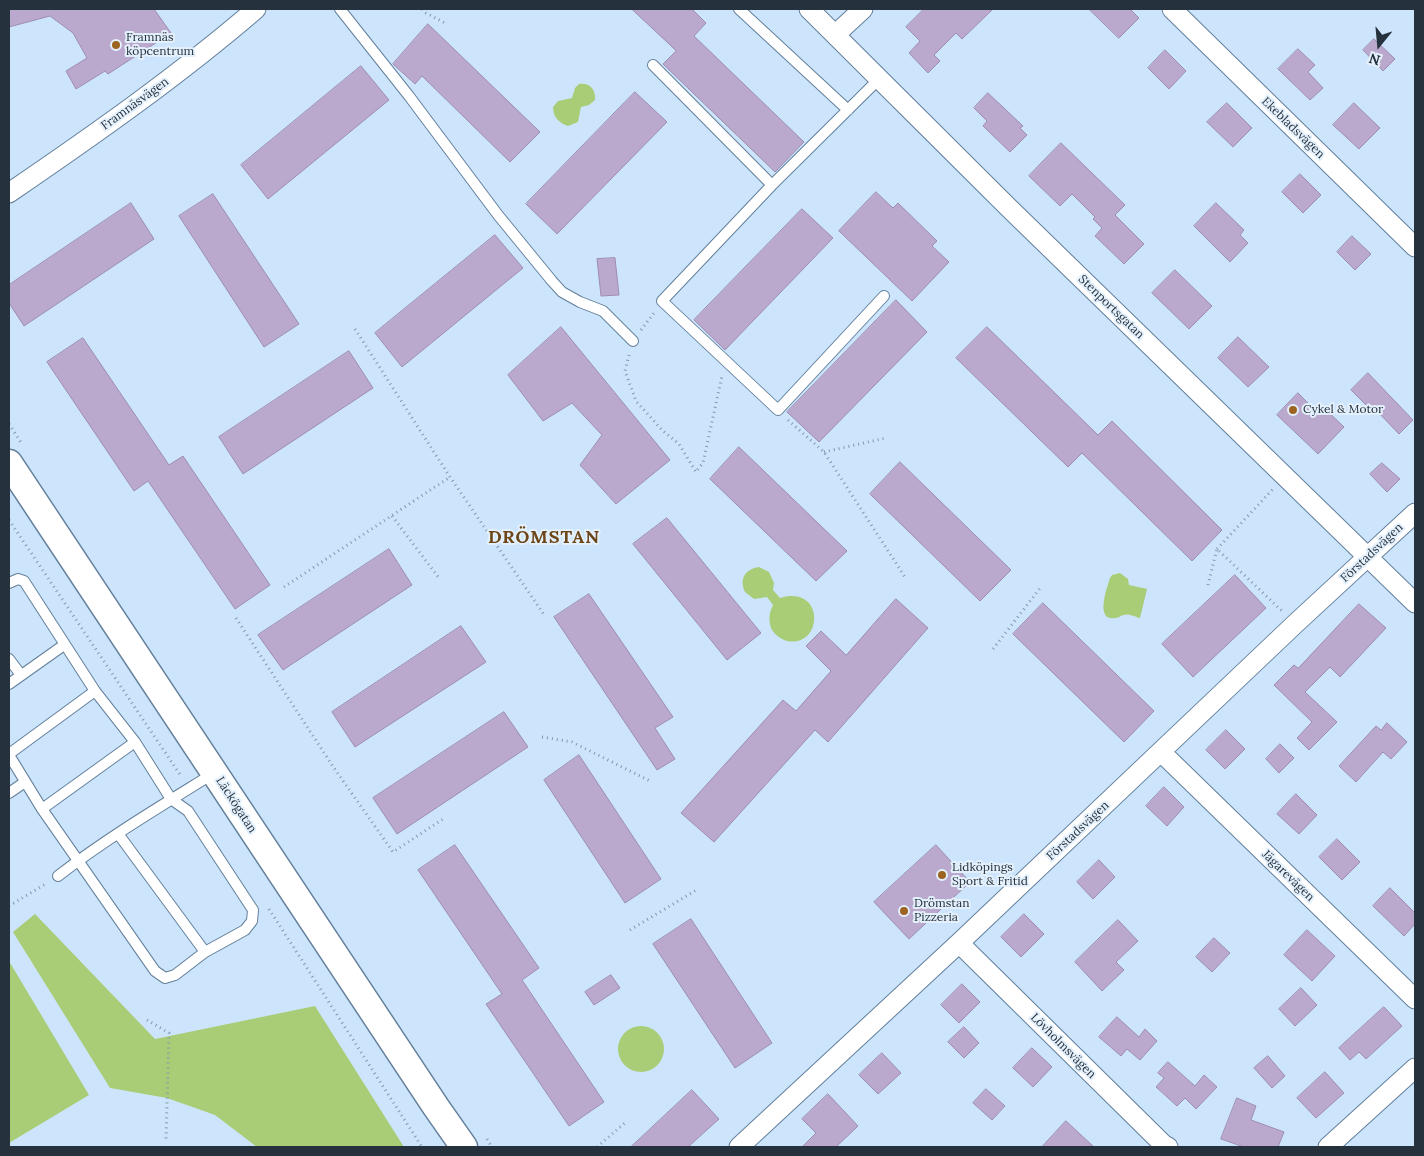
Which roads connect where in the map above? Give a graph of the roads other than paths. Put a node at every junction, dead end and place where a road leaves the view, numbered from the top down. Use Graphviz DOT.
graph roads {
  1 [pos="256,9"];
  2 [pos="340,9"];
  3 [pos="739,9"];
  4 [pos="809,9"];
  5 [pos="863,9"];
  6 [pos="1172,9"];
  7 [pos="836,34"];
  8 [pos="653,65"];
  9 [pos="880,79"];
  10 [pos="848,110"];
  11 [pos="772,184"];
  12 [pos="9,193"];
  13 [pos="1415,247"];
  14 [pos="884,296"];
  15 [pos="632,341"];
  16 [pos="9,463"];
  17 [pos="1415,514"];
  18 [pos="1368,557"];
  19 [pos="9,583"];
  20 [pos="1415,603"];
  21 [pos="64,645"];
  22 [pos="9,659"];
  23 [pos="21,675"];
  24 [pos="9,684"];
  25 [pos="95,691"];
  26 [pos="135,742"];
  27 [pos="1161,752"];
  28 [pos="9,755"];
  29 [pos="215,773"];
  30 [pos="25,782"];
  31 [pos="9,793"];
  32 [pos="171,799"];
  33 [pos="42,809"];
  34 [pos="119,835"];
  35 [pos="78,861"];
  36 [pos="58,876"];
  37 [pos="959,943"];
  38 [pos="206,952"];
  39 [pos="1415,999"];
  40 [pos="1415,1068"];
  41 [pos="1164,1146"];
  42 [pos="464,1147"];
  43 [pos="739,1147"];
  44 [pos="1328,1147"];
  1 -- 12 [label="street, Framnäsvägen"];
  2 -- 15 [label="lane"];
  3 -- 10 [label="lane"];
  4 -- 7 [label="street, Stenportsgatan"];
  5 -- 7 [label="street"];
  6 -- 13 [label="street, Ekebladsvägen"];
  7 -- 9 [label="street, Stenportsgatan"];
  8 -- 11 [label="lane"];
  9 -- 10 [label="lane"];
  9 -- 18 [label="street, Stenportsgatan"];
  10 -- 11 [label="lane"];
  11 -- 14 [label="lane"];
  16 -- 29 [label="main road, Läckögatan"];
  17 -- 18 [label="street, Förstadsvägen"];
  18 -- 20 [label="street, Stenportsgatan"];
  18 -- 27 [label="street, Förstadsvägen"];
  19 -- 21 [label="lane"];
  21 -- 23 [label="lane"];
  21 -- 25 [label="lane"];
  22 -- 23 [label="lane"];
  23 -- 24 [label="lane"];
  25 -- 26 [label="lane"];
  25 -- 28 [label="lane"];
  26 -- 32 [label="lane"];
  26 -- 33 [label="lane"];
  27 -- 37 [label="street, Förstadsvägen"];
  27 -- 39 [label="street, Jägarevägen"];
  28 -- 30 [label="lane"];
  29 -- 32 [label="lane"];
  29 -- 42 [label="main road, Läckögatan"];
  30 -- 31 [label="lane"];
  30 -- 33 [label="lane"];
  32 -- 34 [label="lane"];
  32 -- 38 [label="lane"];
  33 -- 35 [label="lane"];
  34 -- 35 [label="lane"];
  34 -- 38 [label="lane"];
  35 -- 36 [label="lane"];
  35 -- 38 [label="lane"];
  37 -- 41 [label="street, Lövholmsvägen"];
  37 -- 43 [label="street, Förstadsvägen"];
  40 -- 44 [label="street"];
}
